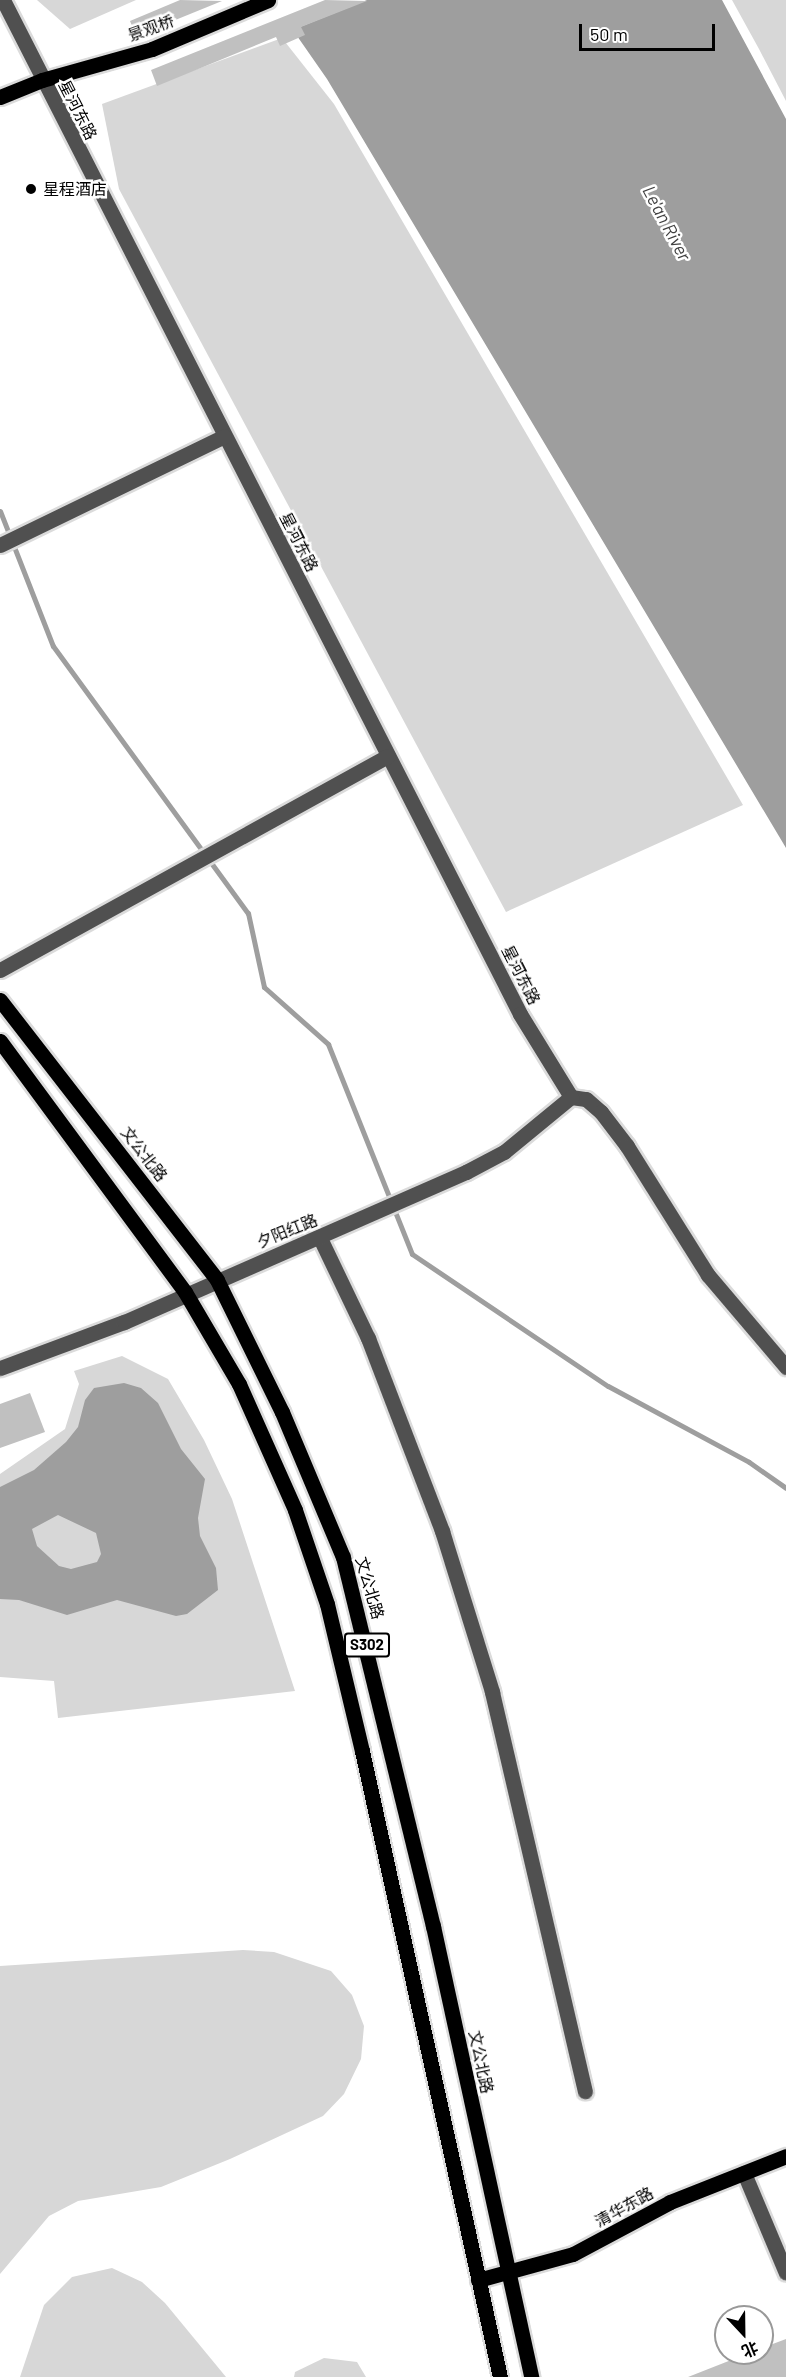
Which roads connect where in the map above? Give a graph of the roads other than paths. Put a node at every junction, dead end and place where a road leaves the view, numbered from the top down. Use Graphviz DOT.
graph roads {
  1 [pos="3,0"];
  2 [pos="268,0"];
  3 [pos="42,80"];
  4 [pos="0,97"];
  5 [pos="224,436"];
  6 [pos="0,545"];
  7 [pos="388,756"];
  8 [pos="0,970"];
  9 [pos="0,1000"];
  10 [pos="0,1041"];
  11 [pos="571,1097"];
  12 [pos="320,1238"];
  13 [pos="217,1280"];
  14 [pos="185,1292"];
  15 [pos="786,1367"];
  16 [pos="0,1368"];
  17 [pos="585,2091"];
  18 [pos="786,2156"];
  19 [pos="744,2173"];
  20 [pos="508,2271"];
  21 [pos="786,2273"];
  22 [pos="478,2280"];
  23 [pos="500,2377"];
  24 [pos="531,2377"];
  1 -- 3 [label="street, 星河东路"];
  2 -- 3 [label="main road, 景观桥"];
  3 -- 4 [label="main road, 景观桥"];
  3 -- 5 [label="street, 星河东路"];
  5 -- 6 [label="street"];
  5 -- 7 [label="street, 星河东路"];
  7 -- 8 [label="street"];
  7 -- 11 [label="street, 星河东路"];
  9 -- 13 [label="main road, 文公北路 / S302"];
  10 -- 14 [label="main road, S302"];
  11 -- 12 [label="street, 夕阳红路"];
  11 -- 15 [label="street"];
  12 -- 13 [label="street, 夕阳红路"];
  12 -- 17 [label="street"];
  13 -- 14 [label="street, 夕阳红路"];
  13 -- 20 [label="main road, 文公北路 / S302"];
  14 -- 16 [label="street, 夕阳红路"];
  14 -- 22 [label="main road, S302"];
  18 -- 19 [label="main road, 清华东路"];
  19 -- 20 [label="main road, 清华东路"];
  19 -- 21 [label="street"];
  20 -- 22 [label="main road, 清华东路"];
  20 -- 24 [label="main road, 文公北路 / S302"];
  22 -- 23 [label="main road, S302"];
}
